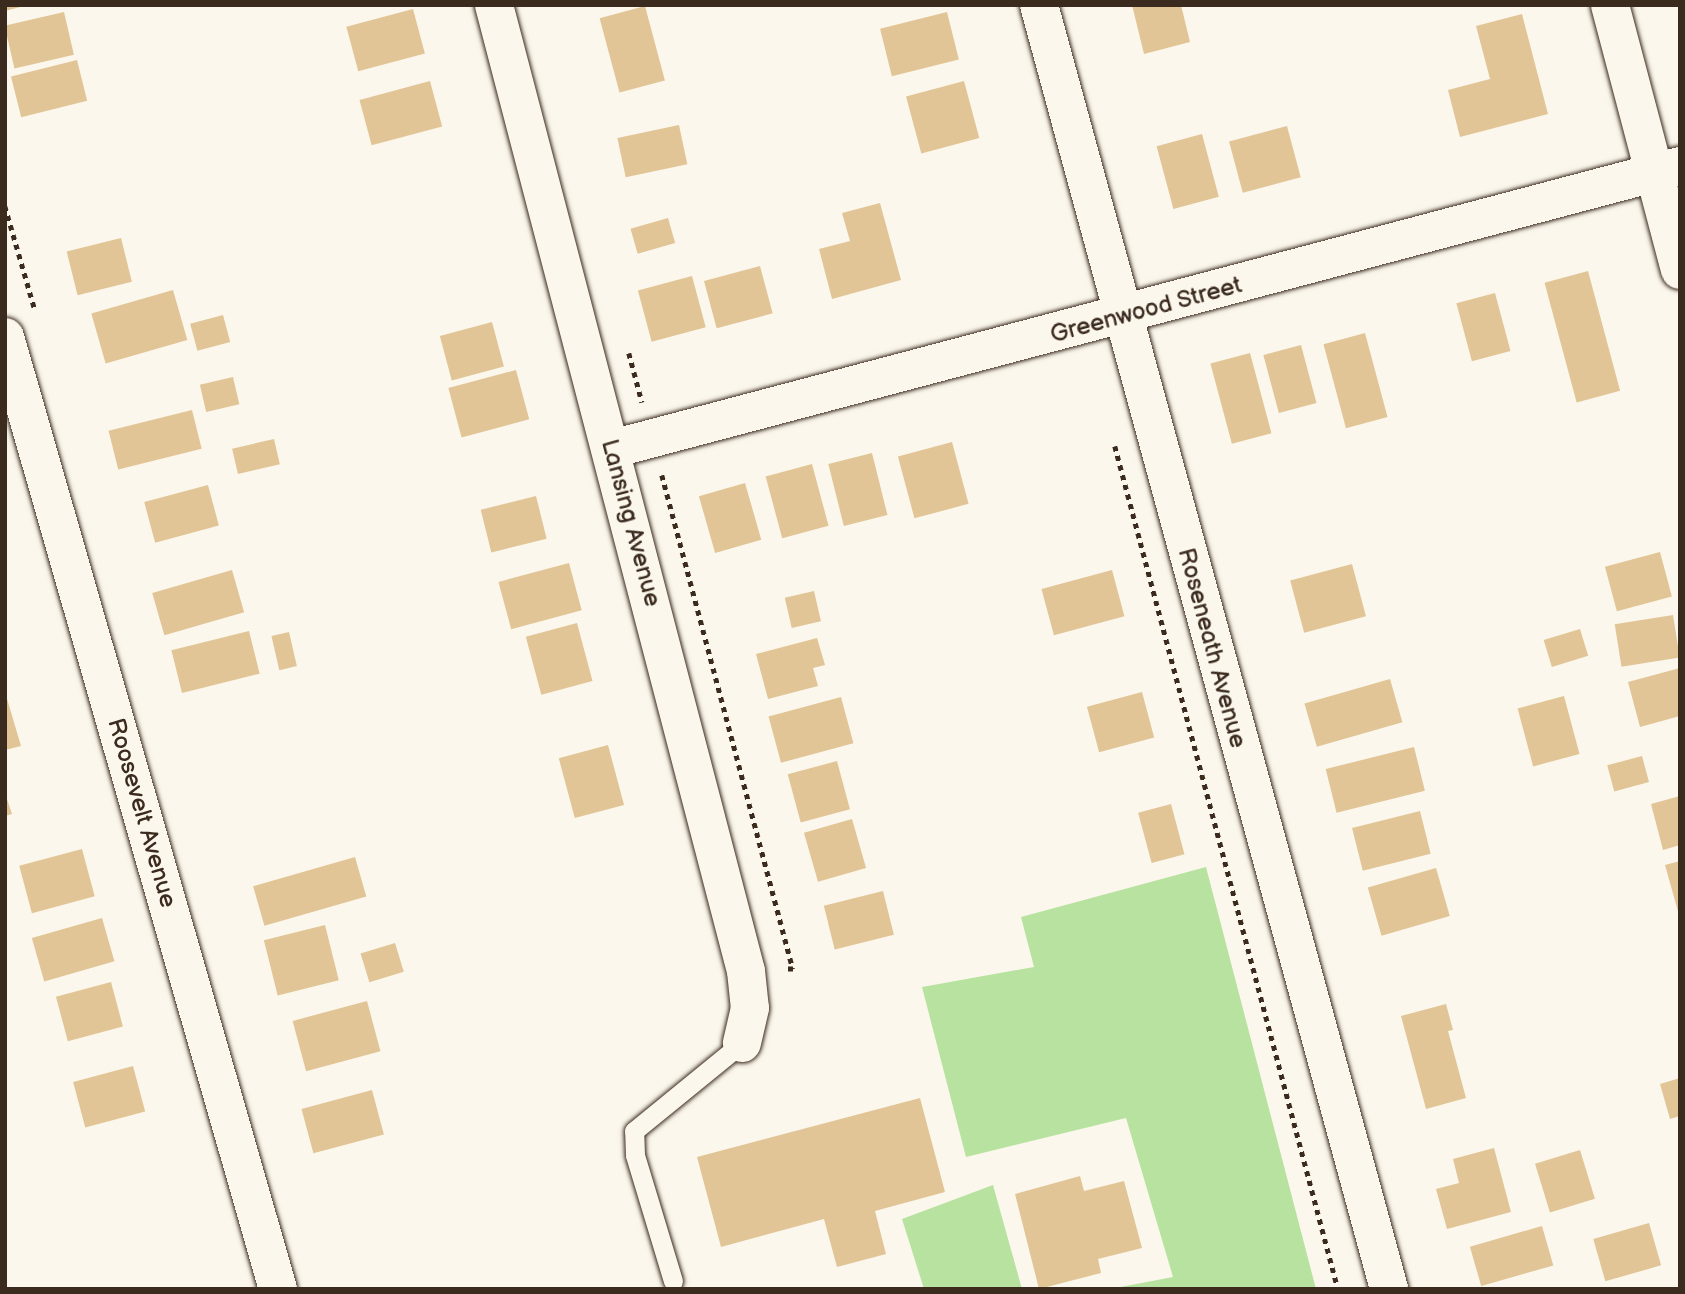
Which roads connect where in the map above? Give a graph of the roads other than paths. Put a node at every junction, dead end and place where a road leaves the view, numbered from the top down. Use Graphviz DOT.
graph roads {
  1 [pos="494,5"];
  2 [pos="1039,5"];
  3 [pos="1609,5"];
  4 [pos="1667,169"];
  5 [pos="1680,270"];
  6 [pos="1121,317"];
  7 [pos="5,337"];
  8 [pos="612,449"];
  9 [pos="742,1043"];
  10 [pos="673,1281"];
  11 [pos="278,1289"];
  12 [pos="1389,1289"];
  1 -- 8 [label="street, Lansing Avenue"];
  2 -- 6 [label="street, Roseneath Avenue"];
  3 -- 4 [label="street"];
  4 -- 5 [label="street"];
  4 -- 6 [label="street, Greenwood Street"];
  6 -- 8 [label="street, Greenwood Street"];
  6 -- 12 [label="street, Roseneath Avenue"];
  7 -- 11 [label="street, Roosevelt Avenue"];
  8 -- 9 [label="street, Lansing Avenue"];
  9 -- 10 [label="lane"];
}
